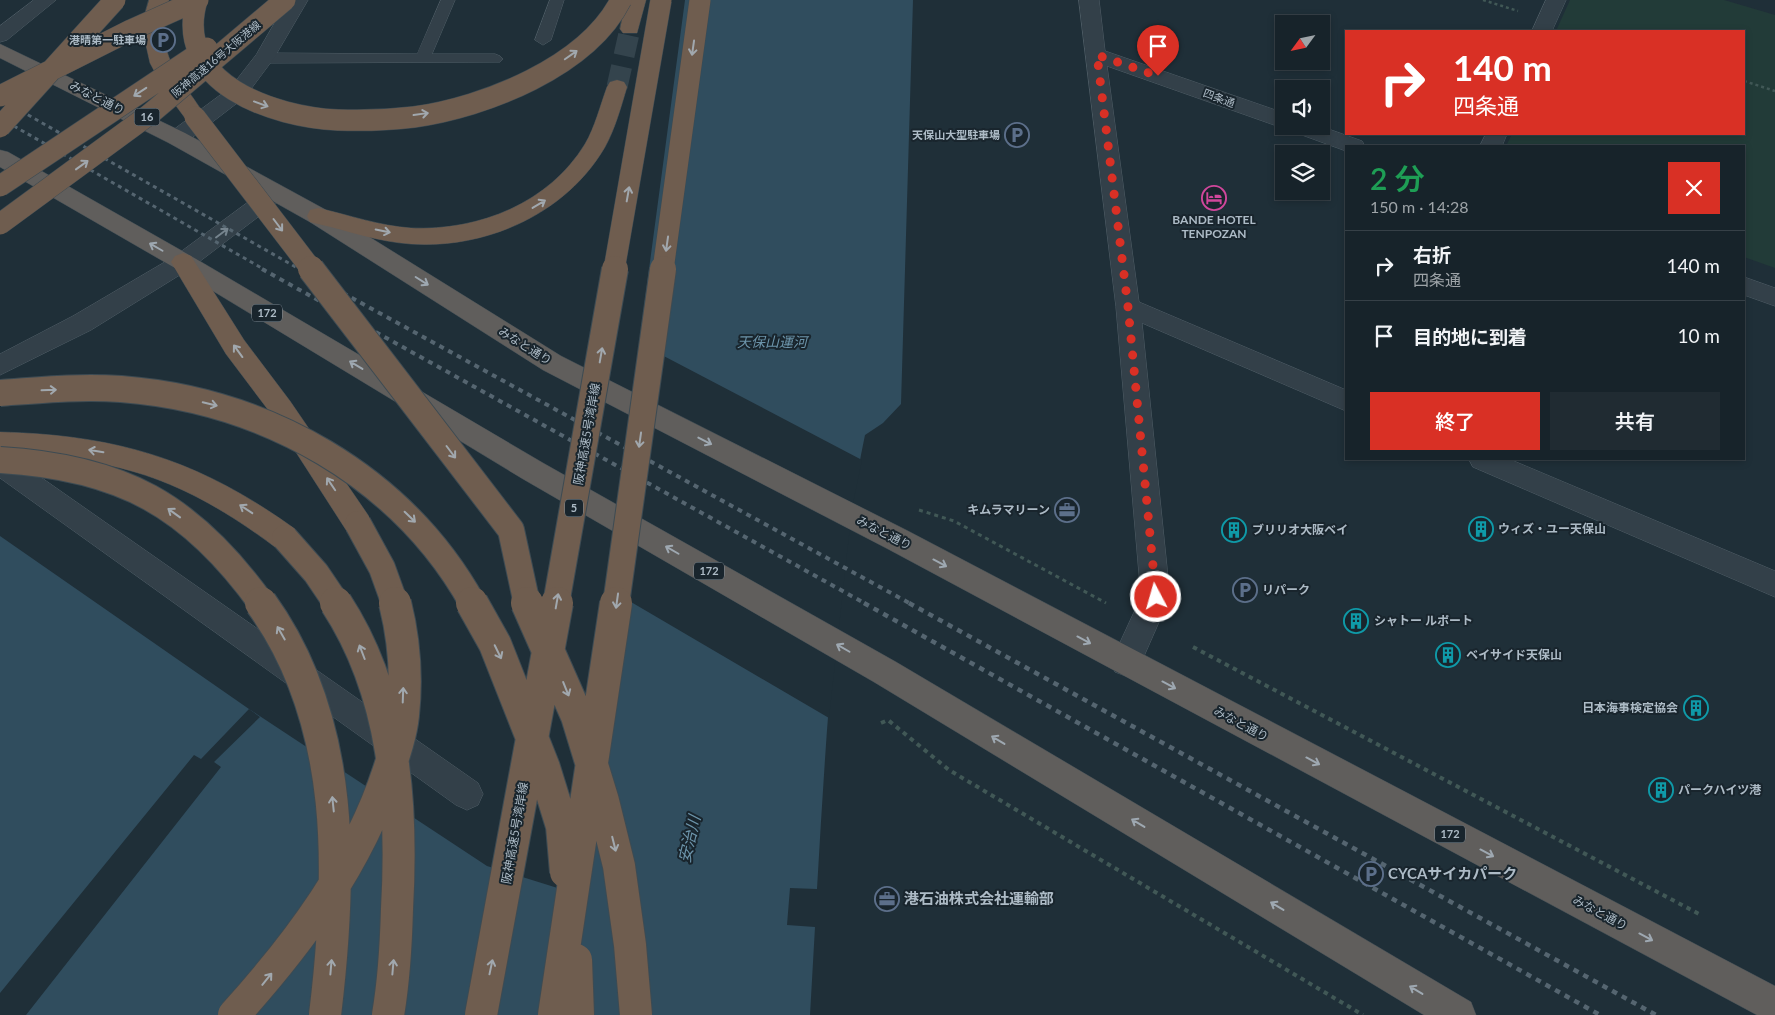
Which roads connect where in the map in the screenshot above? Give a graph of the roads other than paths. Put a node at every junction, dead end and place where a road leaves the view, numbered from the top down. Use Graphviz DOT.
graph roads {
  1 [pos="46,0"];
  2 [pos="115,0"];
  3 [pos="159,0"];
  4 [pos="197,0"];
  5 [pos="285,0"];
  6 [pos="298,0"];
  7 [pos="448,0"];
  8 [pos="556,0"];
  9 [pos="621,0"];
  10 [pos="636,0"];
  11 [pos="661,0"];
  12 [pos="700,0"];
  13 [pos="1089,0"];
  14 [pos="1556,0"];
  15 [pos="631,25"];
  16 [pos="1544,26"];
  17 [pos="0,36"];
  18 [pos="543,40"];
  19 [pos="0,50"];
  20 [pos="1097,55"];
  21 [pos="264,58"];
  22 [pos="422,59"];
  23 [pos="495,59"];
  24 [pos="617,86"];
  25 [pos="0,96"];
  26 [pos="1275,118"];
  27 [pos="0,127"];
  28 [pos="1323,135"];
  29 [pos="177,138"];
  30 [pos="1351,145"];
  31 [pos="0,157"];
  32 [pos="0,186"];
  33 [pos="275,193"];
  34 [pos="318,216"];
  35 [pos="0,224"];
  36 [pos="183,262"];
  37 [pos="1745,286"];
  38 [pos="1775,298"];
  39 [pos="1128,307"];
  40 [pos="0,365"];
  41 [pos="0,393"];
  42 [pos="1345,400"];
  43 [pos="0,443"];
  44 [pos="1484,460"];
  45 [pos="0,462"];
  46 [pos="1775,584"];
  47 [pos="1126,662"];
  48 [pos="467,794"];
  49 [pos="1775,1005"];
  50 [pos="234,1015"];
  51 [pos="326,1015"];
  52 [pos="388,1015"];
  53 [pos="480,1015"];
  54 [pos="554,1015"];
  55 [pos="578,1015"];
  56 [pos="636,1015"];
  57 [pos="1458,1015"];
  1 -- 17 [label="street"];
  2 -- 27 [label="highway, bridge"];
  3 -- 56 [label="highway, one-way, bridge"];
  4 -- 9 [label="highway, one-way, bridge"];
  4 -- 25 [label="highway, bridge"];
  5 -- 32 [label="highway, 阪神高速16号大阪港線 / 16, one-way, bridge"];
  35 -- 5 [label="highway, 阪神高速16号大阪港線 / 16, one-way, bridge"];
  6 -- 21 [label="street"];
  7 -- 22 [label="lane"];
  8 -- 18 [label="lane"];
  10 -- 15 [label="highway"];
  53 -- 11 [label="highway, 阪神高速5号湾岸線 / 5, one-way, bridge"];
  12 -- 54 [label="highway, one-way, bridge"];
  13 -- 20 [label="street"];
  14 -- 16 [label="street"];
  19 -- 29 [label="highway, みなと通り / 172"];
  20 -- 26 [label="street, 四条通"];
  20 -- 39 [label="street"];
  21 -- 22 [label="lane"];
  21 -- 29 [label="street"];
  22 -- 23 [label="lane"];
  34 -- 24 [label="highway, one-way"];
  28 -- 30 [label="street"];
  29 -- 33 [label="highway, みなと通り / 172"];
  36 -- 31 [label="highway, 172, one-way"];
  33 -- 34 [label="highway, みなと通り / 172"];
  36 -- 33 [label="street, one-way"];
  34 -- 47 [label="highway, みなと通り / 172, one-way, bridge"];
  36 -- 40 [label="street"];
  50 -- 36 [label="highway, one-way, bridge"];
  57 -- 36 [label="highway, 172, one-way, bridge"];
  37 -- 38 [label="street"];
  39 -- 42 [label="street"];
  39 -- 47 [label="street"];
  41 -- 55 [label="highway, one-way, bridge"];
  52 -- 43 [label="highway, one-way, bridge"];
  44 -- 46 [label="street"];
  45 -- 48 [label="street"];
  51 -- 45 [label="highway, one-way, bridge"];
  47 -- 49 [label="highway, みなと通り / 172, one-way"];
}
